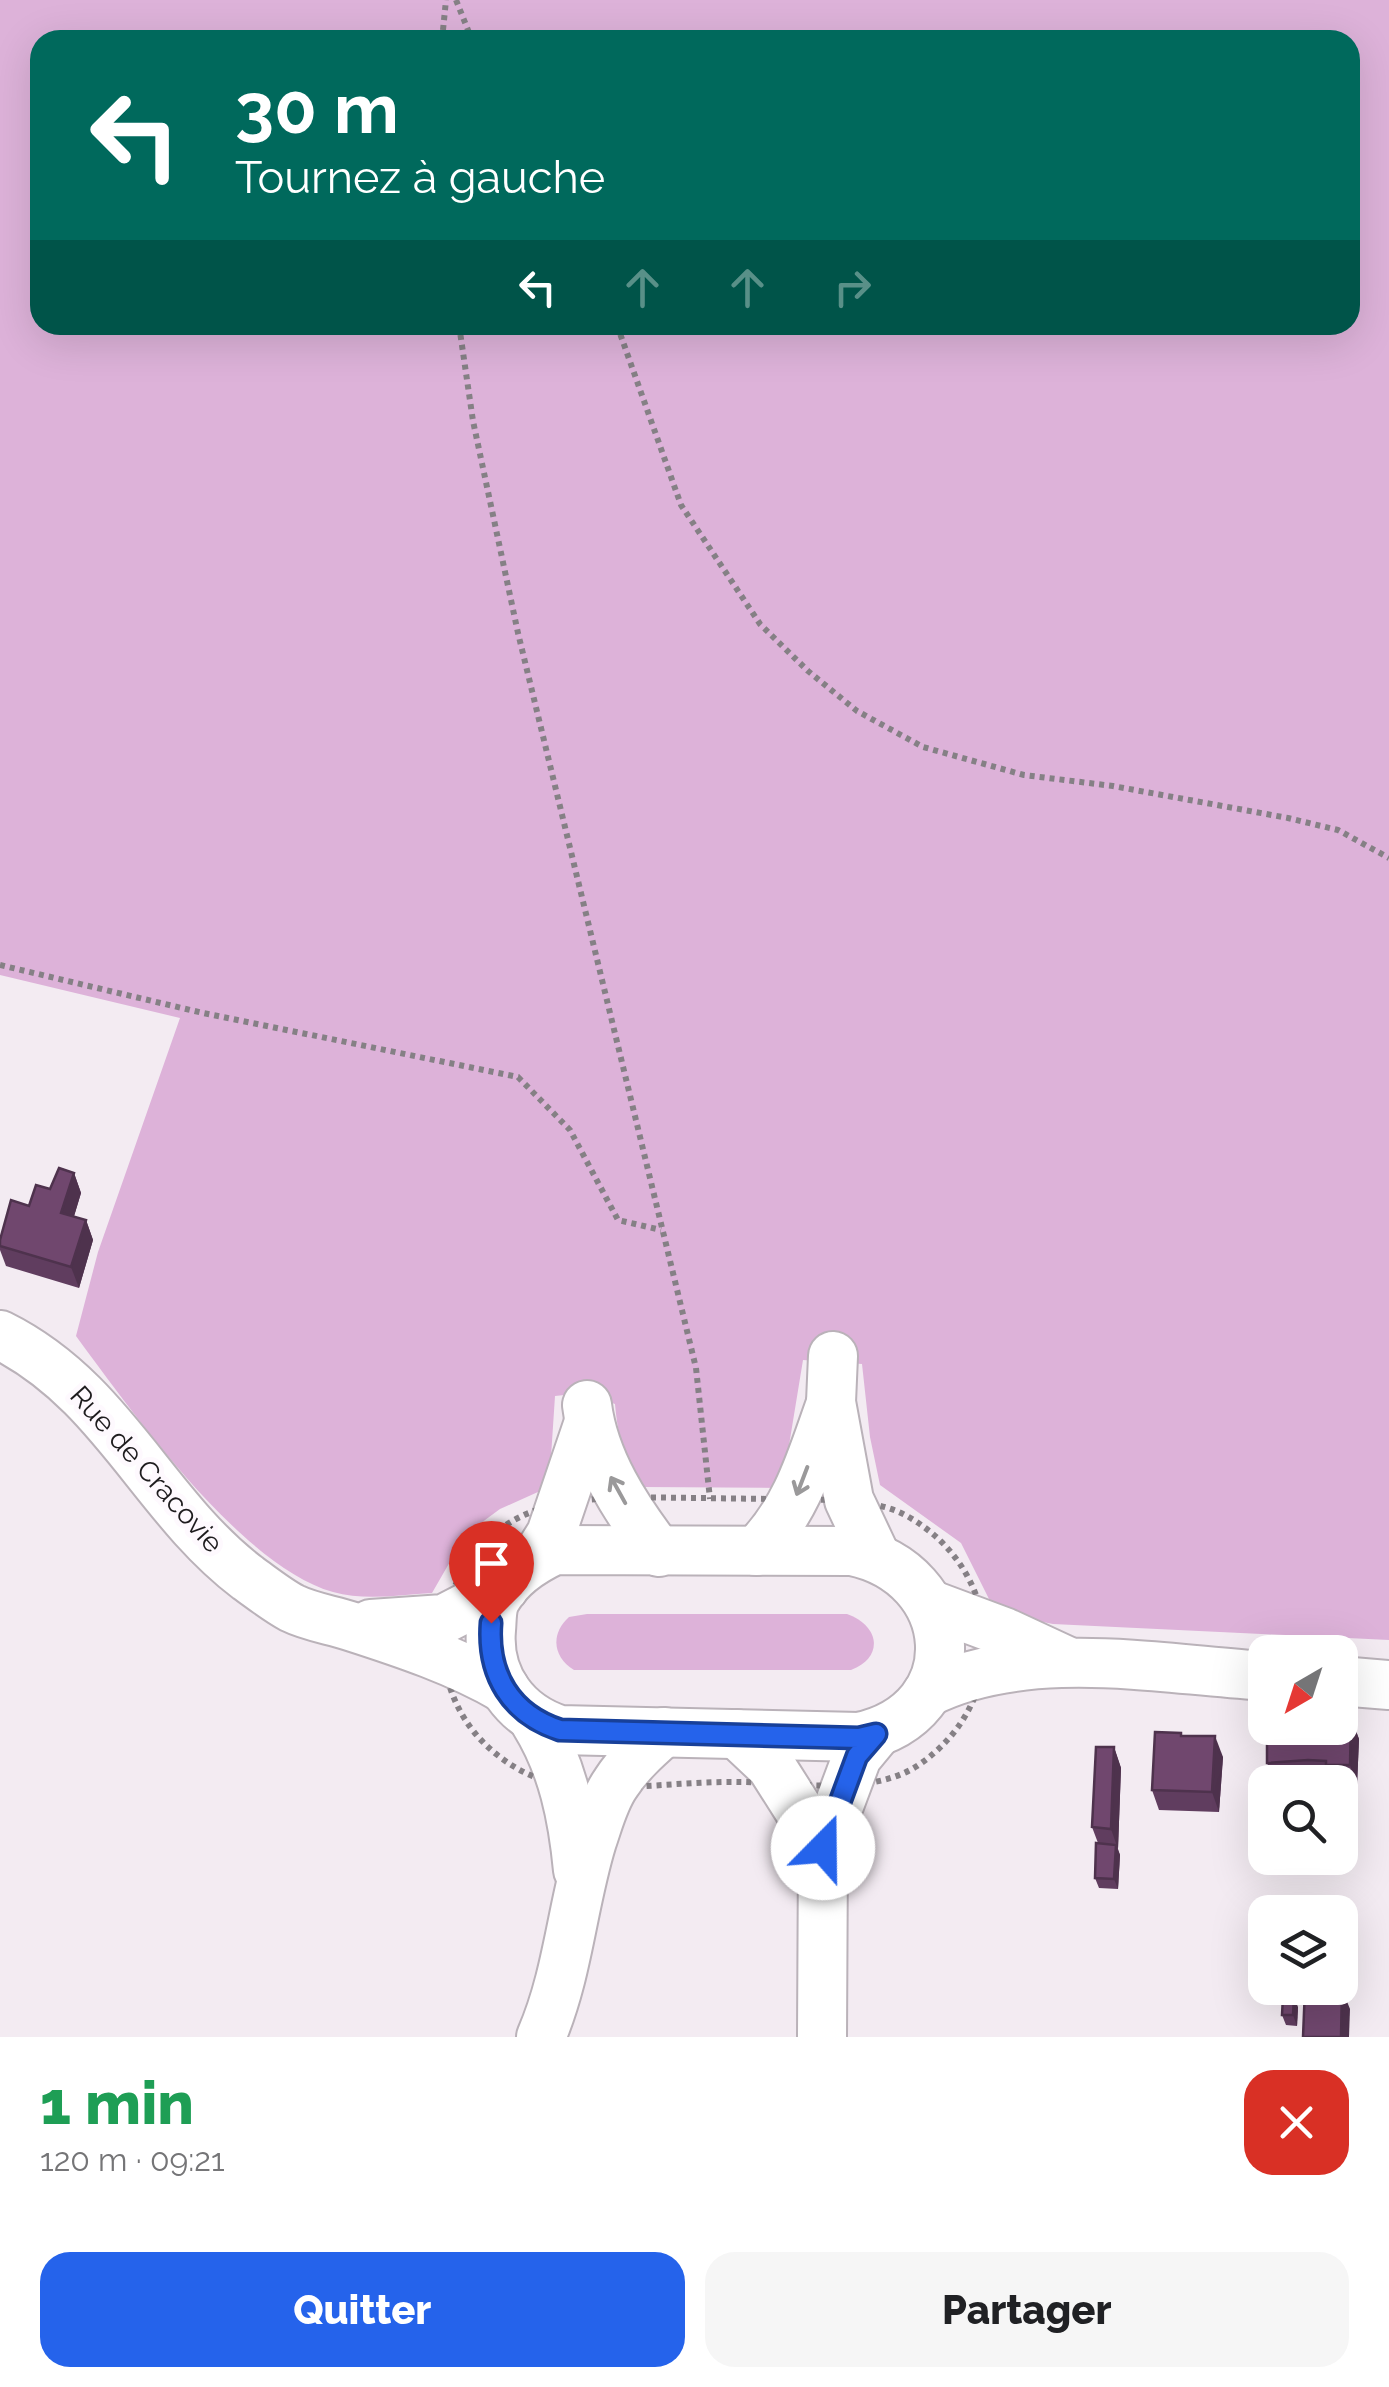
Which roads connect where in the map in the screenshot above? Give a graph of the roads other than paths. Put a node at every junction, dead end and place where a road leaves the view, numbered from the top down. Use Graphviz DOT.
graph roads {
  1 [pos="0,1335"];
  2 [pos="832,1356"];
  3 [pos="831,1402"];
  4 [pos="756,1550"];
  5 [pos="659,1552"];
  6 [pos="875,1555"];
  7 [pos="520,1573"];
  8 [pos="929,1604"];
  9 [pos="443,1638"];
  10 [pos="1069,1662"];
  11 [pos="1248,1675"];
  12 [pos="1358,1682"];
  13 [pos="1389,1685"];
  14 [pos="928,1692"];
  15 [pos="520,1705"];
  16 [pos="664,1732"];
  17 [pos="737,1734"];
  18 [pos="876,1734"];
  19 [pos="823,1848"];
  20 [pos="579,1882"];
  21 [pos="541,2037"];
  22 [pos="822,2037"];
  1 -- 9 [label="street, Rue de Cracovie"];
  2 -- 3 [label="street"];
  3 -- 4 [label="street, one-way"];
  3 -- 6 [label="street"];
  4 -- 5 [label="street, Rue de Cracovie"];
  4 -- 6 [label="street, Rue de Cracovie"];
  5 -- 7 [label="street, Rue de Cracovie"];
  5 -- 7 [label="street, one-way"];
  6 -- 8 [label="street"];
  7 -- 9 [label="street, Rue de Cracovie"];
  7 -- 15 [label="street"];
  8 -- 10 [label="street"];
  8 -- 14 [label="street"];
  9 -- 15 [label="street"];
  10 -- 11 [label="street"];
  10 -- 14 [label="street"];
  12 -- 13 [label="street"];
  14 -- 18 [label="street"];
  15 -- 16 [label="street"];
  15 -- 20 [label="street"];
  16 -- 17 [label="street"];
  16 -- 20 [label="street"];
  17 -- 18 [label="street"];
  17 -- 19 [label="street"];
  18 -- 19 [label="street"];
  19 -- 22 [label="street"];
  20 -- 21 [label="street"];
}
